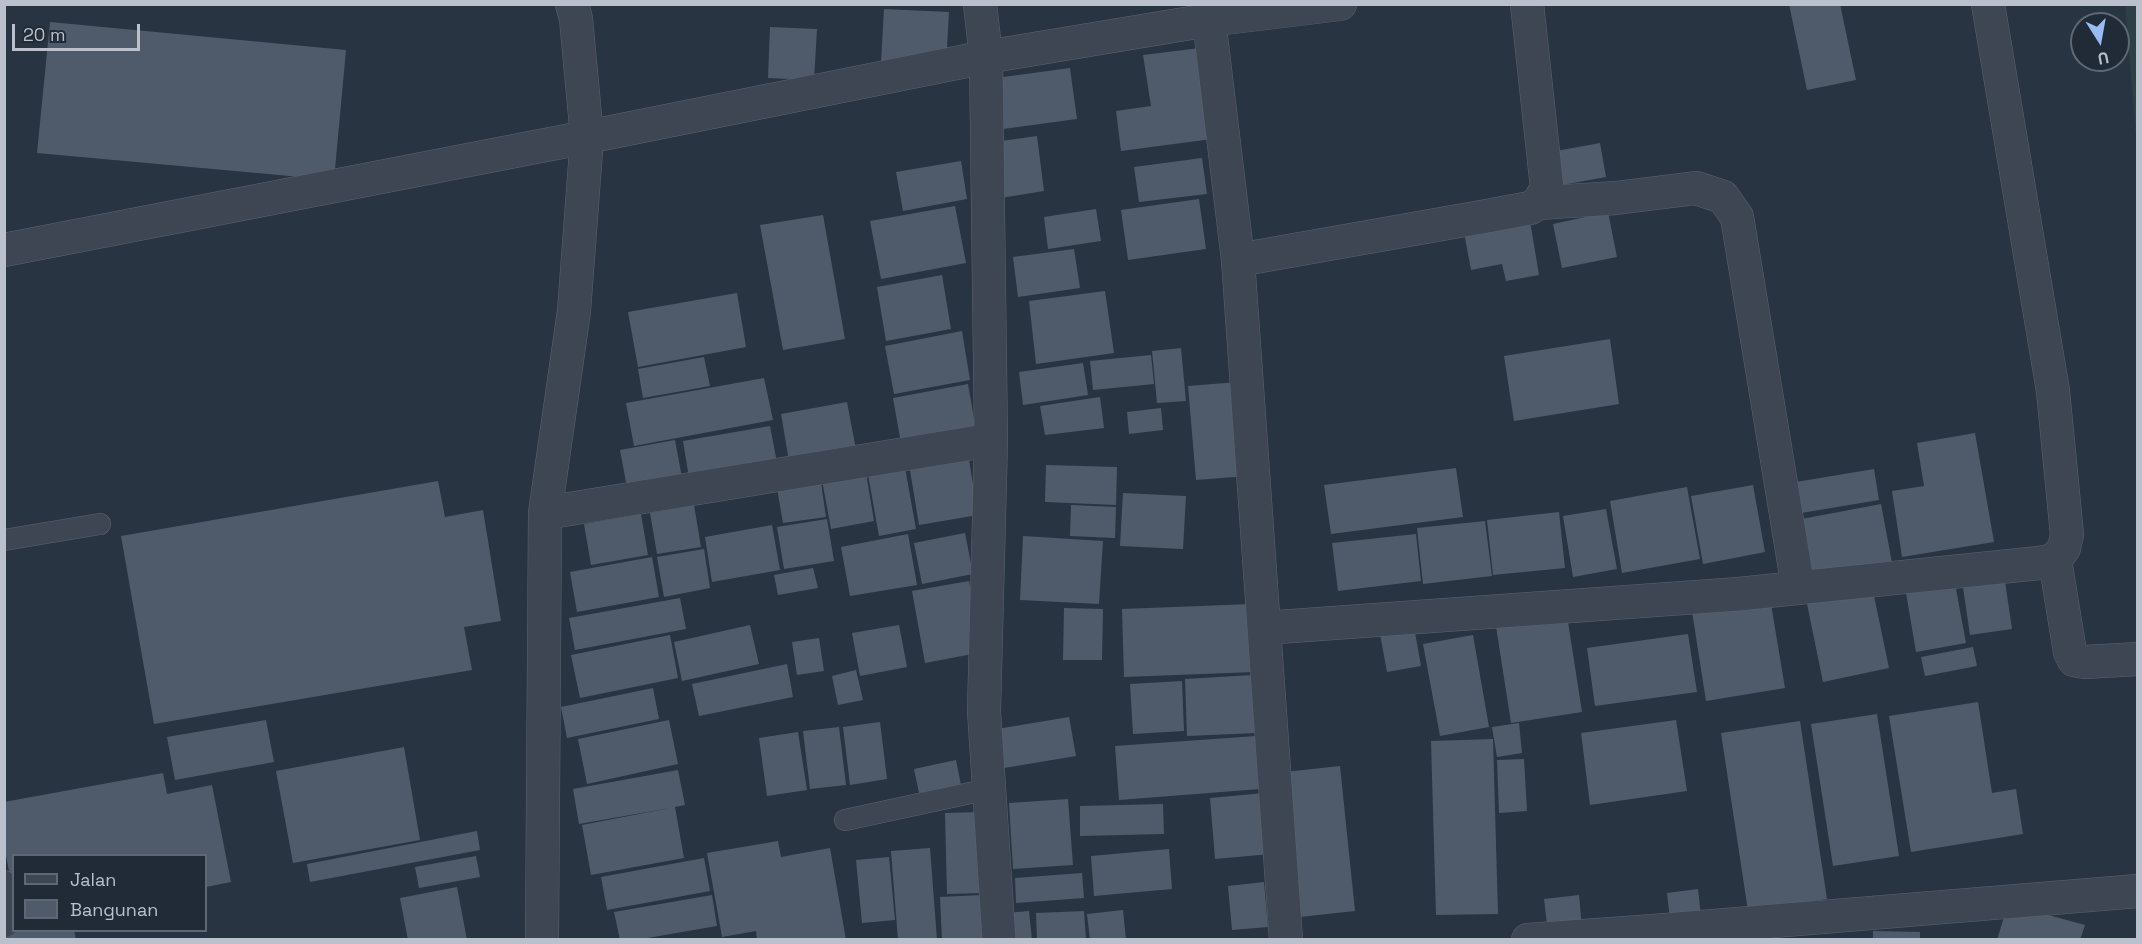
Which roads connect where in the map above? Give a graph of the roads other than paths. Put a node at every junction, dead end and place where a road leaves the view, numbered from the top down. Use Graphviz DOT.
graph roads {
  1 [pos="572,4"];
  2 [pos="980,4"];
  3 [pos="1340,4"];
  4 [pos="1527,4"];
  5 [pos="1988,4"];
  6 [pos="1209,20"];
  7 [pos="986,57"];
  8 [pos="587,137"];
  9 [pos="1538,203"];
  10 [pos="4,250"];
  11 [pos="1238,260"];
  12 [pos="990,440"];
  13 [pos="545,513"];
  14 [pos="100,524"];
  15 [pos="4,540"];
  16 [pos="2055,560"];
  17 [pos="1798,587"];
  18 [pos="1264,627"];
  19 [pos="2138,659"];
  20 [pos="988,789"];
  21 [pos="846,820"];
  22 [pos="4,881"];
  23 [pos="2138,891"];
  24 [pos="4,927"];
  25 [pos="542,939"];
  26 [pos="999,939"];
  27 [pos="1286,939"];
  28 [pos="1528,939"];
  1 -- 8 [label="street"];
  2 -- 7 [label="street"];
  3 -- 6 [label="street"];
  4 -- 9 [label="street"];
  5 -- 16 [label="street"];
  6 -- 7 [label="street"];
  6 -- 11 [label="street"];
  7 -- 8 [label="street"];
  7 -- 12 [label="street"];
  8 -- 10 [label="street"];
  8 -- 13 [label="street"];
  9 -- 11 [label="street"];
  9 -- 17 [label="street"];
  11 -- 18 [label="street"];
  12 -- 13 [label="street"];
  12 -- 20 [label="street"];
  13 -- 25 [label="street"];
  14 -- 15 [label="lane"];
  16 -- 17 [label="street"];
  16 -- 19 [label="street"];
  17 -- 18 [label="street"];
  18 -- 27 [label="street"];
  20 -- 21 [label="lane"];
  20 -- 26 [label="street"];
  22 -- 24 [label="lane"];
  23 -- 28 [label="street"];
}
